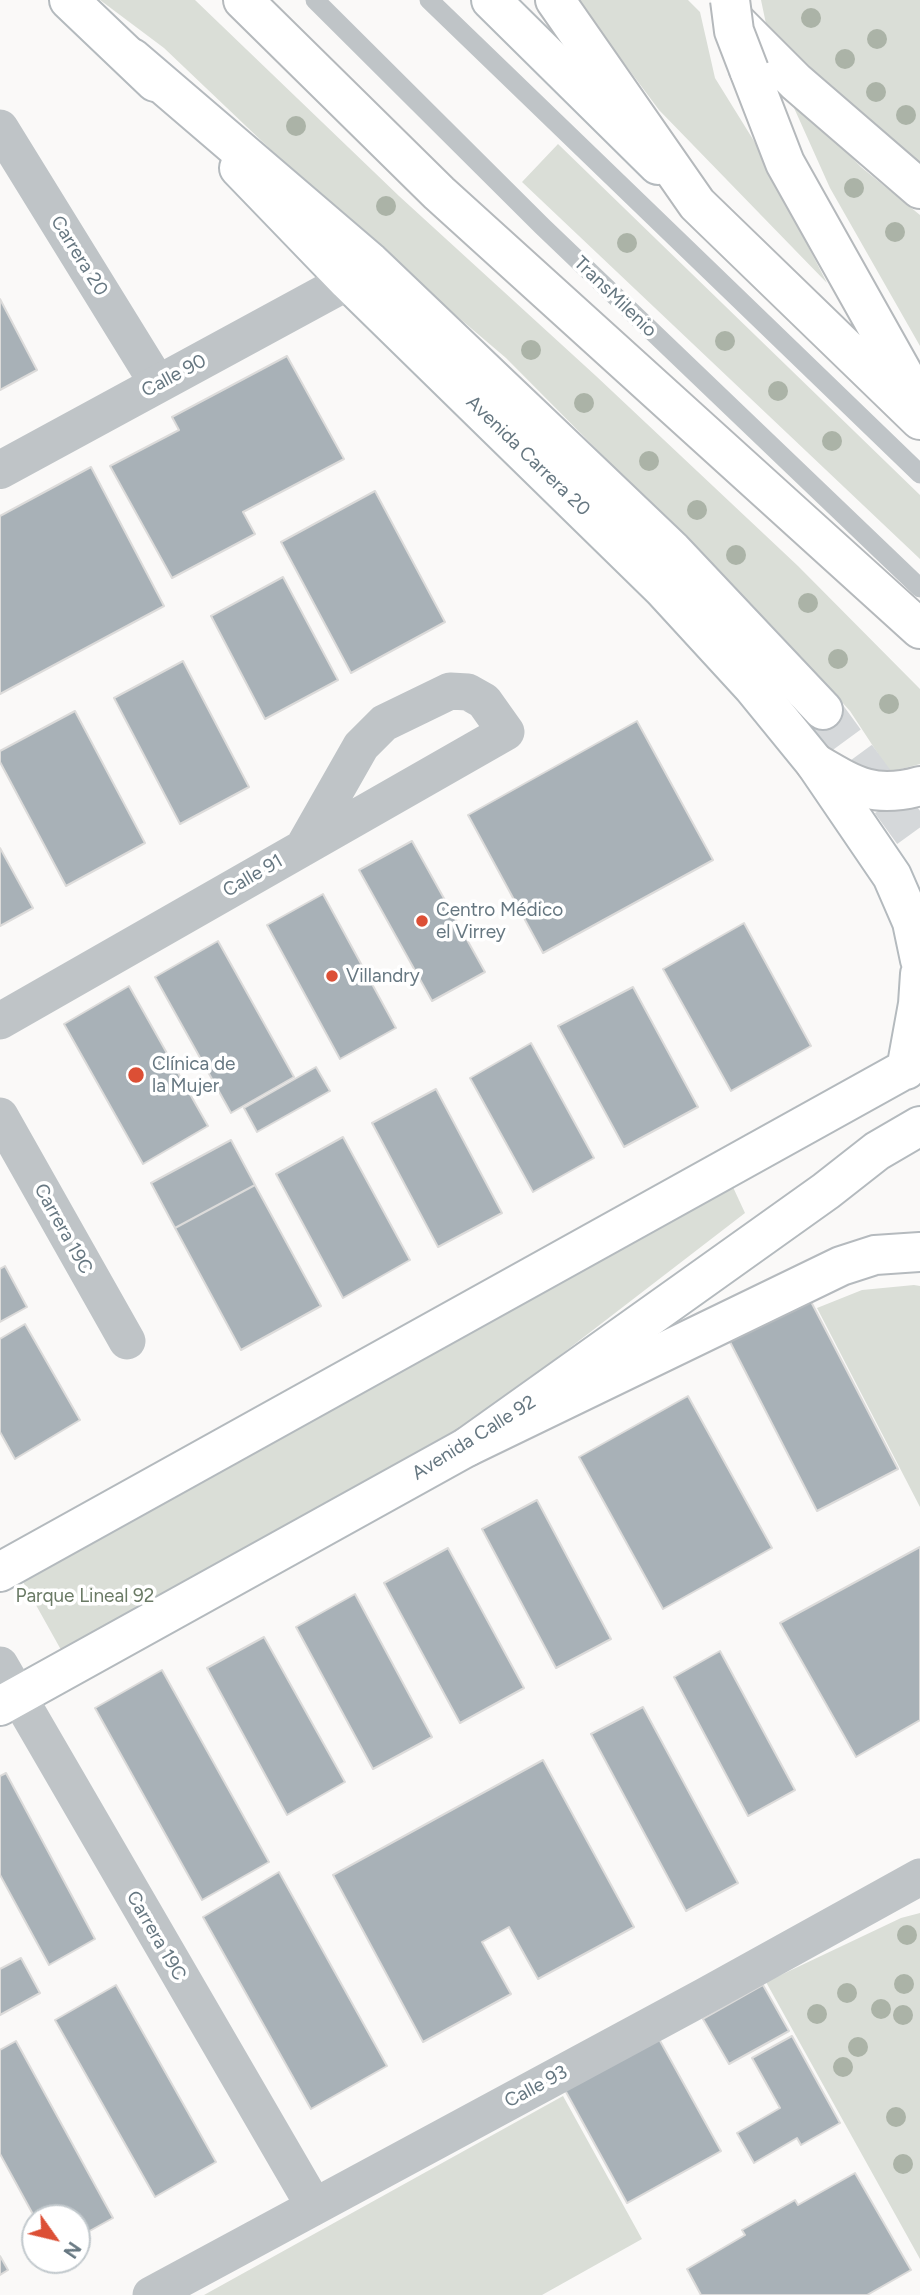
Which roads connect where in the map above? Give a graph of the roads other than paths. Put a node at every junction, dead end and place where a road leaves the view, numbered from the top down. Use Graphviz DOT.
graph roads {
  1 [pos="69,0"];
  2 [pos="243,0"];
  3 [pos="315,0"];
  4 [pos="429,0"];
  5 [pos="491,0"];
  6 [pos="555,0"];
  7 [pos="714,0"];
  8 [pos="730,0"];
  9 [pos="132,58"];
  10 [pos="0,128"];
  11 [pos="920,189"];
  12 [pos="697,204"];
  13 [pos="348,281"];
  14 [pos="158,384"];
  15 [pos="920,404"];
  16 [pos="920,419"];
  17 [pos="0,470"];
  18 [pos="917,471"];
  19 [pos="835,529"];
  20 [pos="920,588"];
  21 [pos="920,629"];
  22 [pos="823,710"];
  23 [pos="815,764"];
  24 [pos="920,786"];
  25 [pos="303,848"];
  26 [pos="920,960"];
  27 [pos="920,974"];
  28 [pos="0,1021"];
  29 [pos="913,1066"];
  30 [pos="0,1116"];
  31 [pos="920,1126"];
  32 [pos="920,1252"];
  33 [pos="127,1341"];
  34 [pos="467,1447"];
  35 [pos="0,1572"];
  36 [pos="6,1689"];
  37 [pos="920,1877"];
  38 [pos="314,2206"];
  39 [pos="151,2295"];
  1 -- 9 [label="main road, Avenida Carrera 20"];
  2 -- 19 [label="main road"];
  3 -- 19 [label="lane, TransMilenio"];
  4 -- 18 [label="lane"];
  5 -- 12 [label="main road"];
  6 -- 12 [label="main road"];
  7 -- 11 [label="main road"];
  8 -- 15 [label="main road, bridge"];
  9 -- 13 [label="main road, Avenida Carrera 20"];
  9 -- 22 [label="main road"];
  10 -- 14 [label="street, Carrera 20"];
  12 -- 16 [label="main road"];
  13 -- 14 [label="street, Calle 90"];
  13 -- 23 [label="main road, Avenida Carrera 20"];
  14 -- 17 [label="street, Calle 90"];
  19 -- 20 [label="lane, TransMilenio"];
  19 -- 21 [label="main road"];
  23 -- 24 [label="main road"];
  23 -- 26 [label="main road, Avenida Carrera 20"];
  25 -- 25 [label="street, Calle 91"];
  25 -- 28 [label="street, Calle 91"];
  27 -- 29 [label="main road"];
  29 -- 35 [label="main road"];
  30 -- 33 [label="street, Carrera 19C"];
  31 -- 34 [label="main road, Avenida Calle 92"];
  32 -- 34 [label="main road"];
  34 -- 36 [label="main road, Avenida Calle 92"];
  36 -- 38 [label="street, Carrera 19C"];
  37 -- 38 [label="street, Calle 93"];
  38 -- 39 [label="street, Calle 93"];
}
